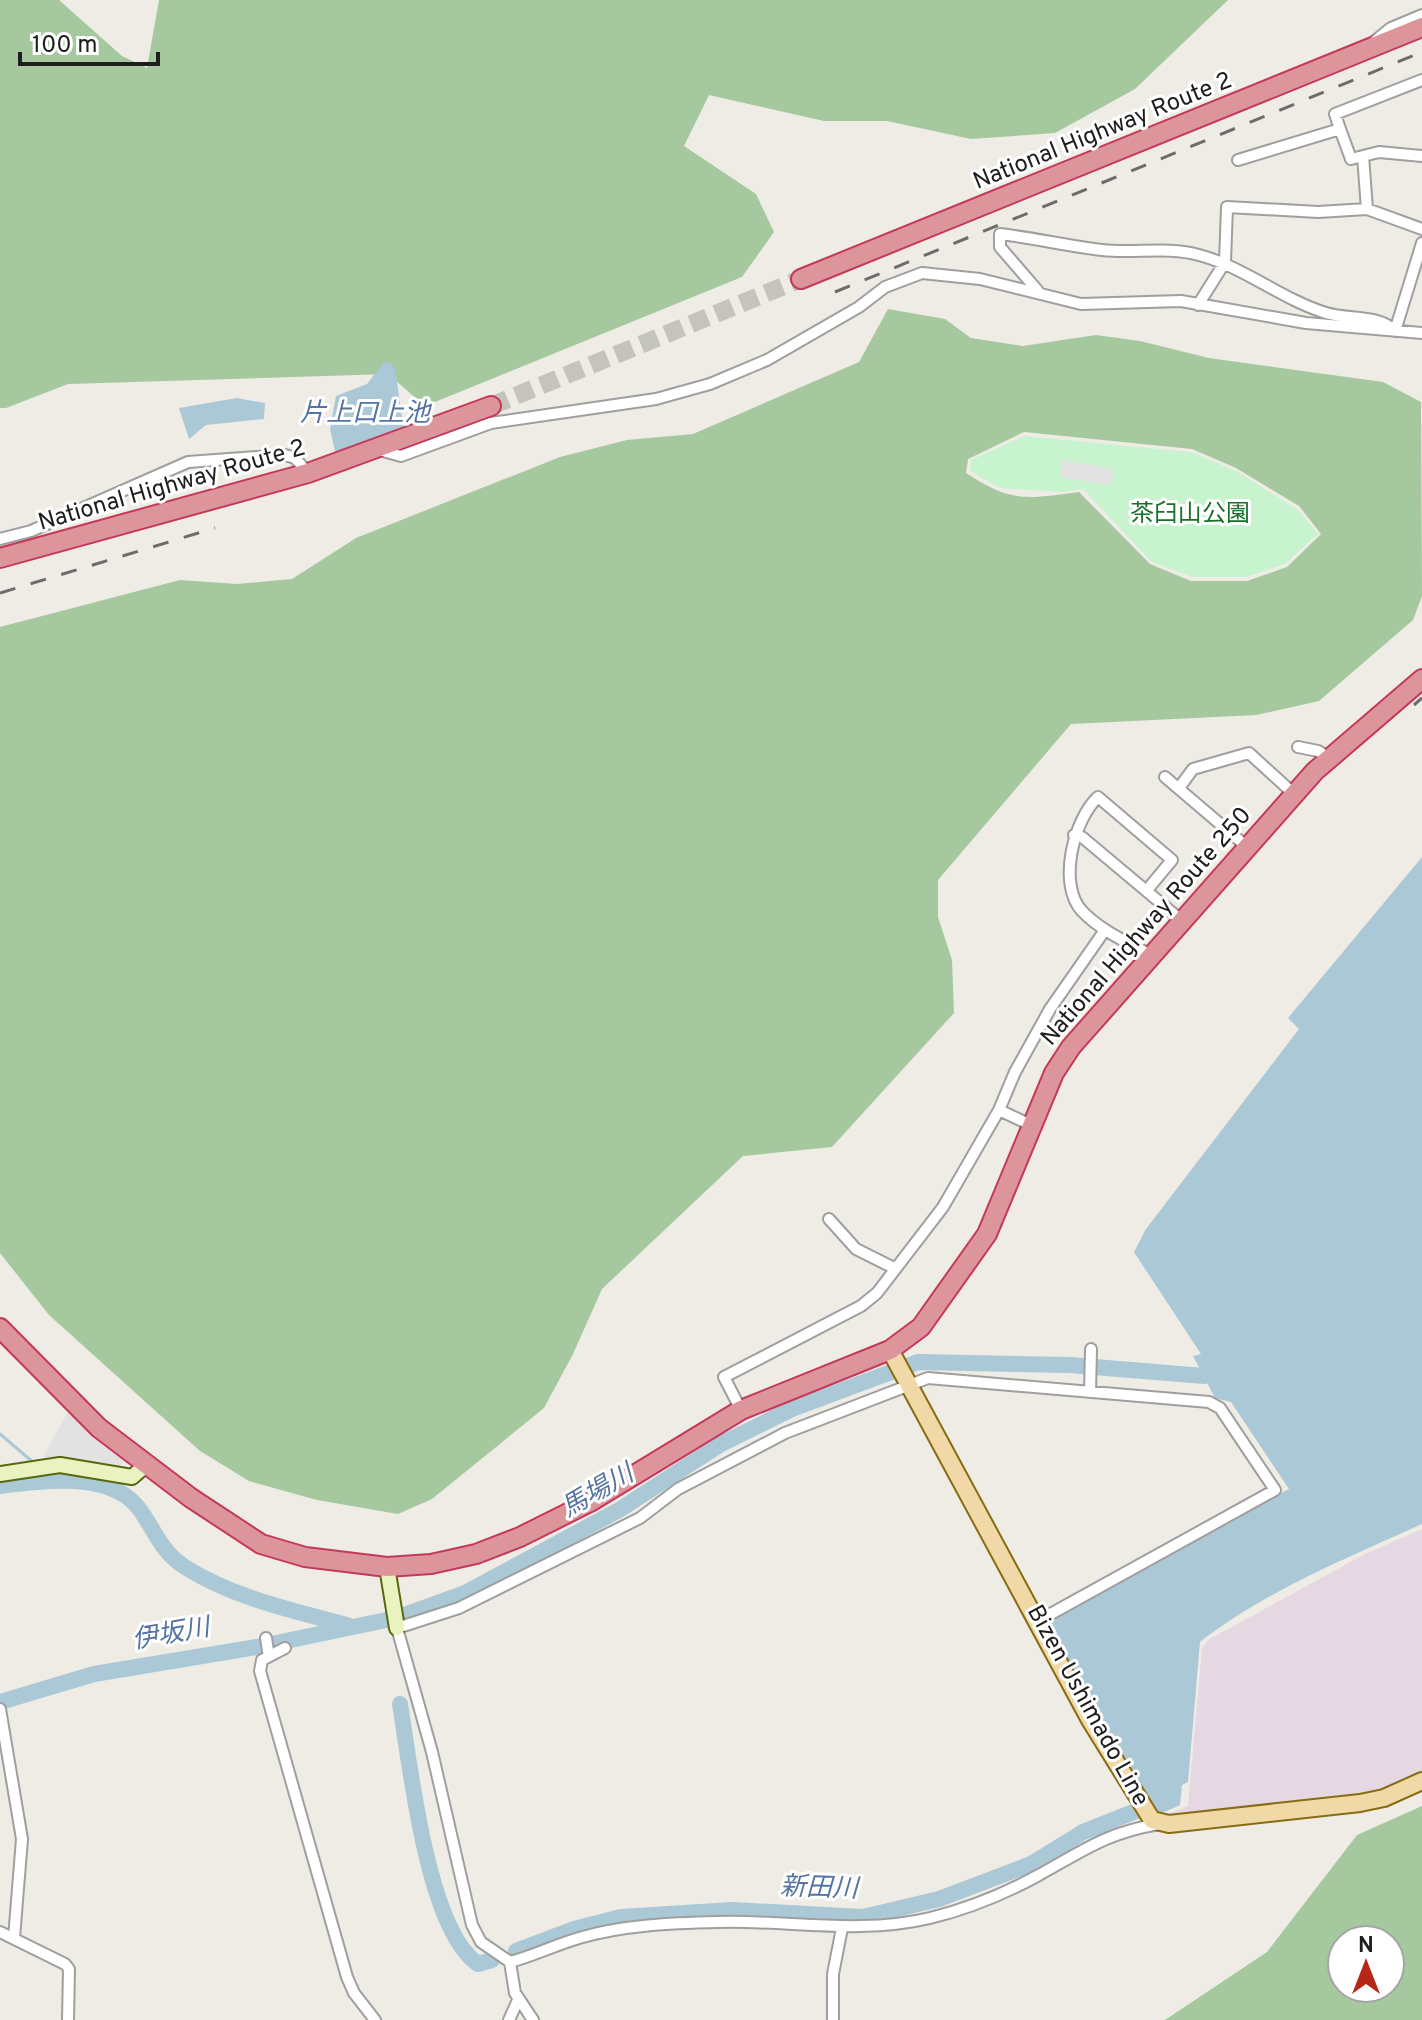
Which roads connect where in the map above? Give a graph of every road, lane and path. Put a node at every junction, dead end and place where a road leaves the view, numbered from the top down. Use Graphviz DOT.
graph roads {
  1 [pos="1422,15"];
  2 [pos="1422,27"];
  3 [pos="1369,49"];
  4 [pos="1422,80"];
  5 [pos="1340,129"];
  6 [pos="1363,156"];
  7 [pos="1422,156"];
  8 [pos="1238,160"];
  9 [pos="1367,209"];
  10 [pos="1422,229"];
  11 [pos="1422,243"];
  12 [pos="1225,262"];
  13 [pos="801,279"];
  14 [pos="1038,291"];
  15 [pos="1198,305"];
  16 [pos="1395,331"];
  17 [pos="1422,333"];
  18 [pos="491,406"];
  19 [pos="379,450"];
  20 [pos="308,473"];
  21 [pos="0,539"];
  22 [pos="0,558"];
  23 [pos="1422,679"];
  24 [pos="1298,747"];
  25 [pos="1329,758"];
  26 [pos="1165,777"];
  27 [pos="1179,788"];
  28 [pos="1294,794"];
  29 [pos="1074,835"];
  30 [pos="1246,846"];
  31 [pos="1147,890"];
  32 [pos="1181,920"];
  33 [pos="1105,930"];
  34 [pos="1151,955"];
  35 [pos="999,1110"];
  36 [pos="1031,1125"];
  37 [pos="829,1219"];
  38 [pos="894,1268"];
  39 [pos="0,1328"];
  40 [pos="1091,1349"];
  41 [pos="891,1354"];
  42 [pos="908,1384"];
  43 [pos="1090,1390"];
  44 [pos="741,1410"];
  45 [pos="146,1465"];
  46 [pos="0,1474"];
  47 [pos="387,1567"];
  48 [pos="1038,1621"];
  49 [pos="396,1626"];
  50 [pos="285,1648"];
  51 [pos="0,1709"];
  52 [pos="1422,1781"];
  53 [pos="1156,1822"];
  54 [pos="842,1928"];
  55 [pos="0,1932"];
  56 [pos="14,1938"];
  57 [pos="510,1962"];
  58 [pos="518,2000"];
  59 [pos="68,2020"];
  60 [pos="375,2020"];
  61 [pos="509,2020"];
  62 [pos="533,2020"];
  63 [pos="833,2020"];
  1 -- 3 [label="street"];
  2 -- 3 [label="highway, National Highway Route 2"];
  3 -- 13 [label="highway, National Highway Route 2"];
  4 -- 5 [label="street"];
  5 -- 6 [label="street"];
  5 -- 8 [label="street"];
  6 -- 7 [label="street"];
  6 -- 9 [label="street"];
  9 -- 10 [label="street"];
  9 -- 12 [label="street"];
  11 -- 16 [label="street"];
  12 -- 14 [label="street"];
  12 -- 15 [label="street"];
  12 -- 16 [label="street"];
  14 -- 15 [label="street"];
  14 -- 19 [label="street"];
  15 -- 16 [label="street"];
  16 -- 17 [label="street"];
  18 -- 19 [label="highway, National Highway Route 2"];
  19 -- 20 [label="highway, National Highway Route 2"];
  20 -- 21 [label="street"];
  20 -- 22 [label="highway, National Highway Route 2"];
  23 -- 25 [label="highway, National Highway Route 250"];
  24 -- 25 [label="street"];
  25 -- 28 [label="highway, National Highway Route 250"];
  26 -- 27 [label="street"];
  27 -- 28 [label="street"];
  27 -- 30 [label="street"];
  28 -- 30 [label="highway, National Highway Route 250"];
  29 -- 31 [label="street"];
  29 -- 31 [label="street"];
  29 -- 33 [label="street"];
  30 -- 32 [label="highway, National Highway Route 250"];
  31 -- 32 [label="street"];
  32 -- 34 [label="highway, National Highway Route 250"];
  33 -- 34 [label="street"];
  33 -- 35 [label="street"];
  34 -- 36 [label="highway, National Highway Route 250"];
  35 -- 36 [label="street"];
  35 -- 38 [label="street"];
  36 -- 41 [label="highway, National Highway Route 250"];
  37 -- 38 [label="street"];
  38 -- 44 [label="street"];
  39 -- 45 [label="highway, National Highway Route 250"];
  40 -- 43 [label="street"];
  41 -- 42 [label="main road, Bizen Ushimado Line"];
  41 -- 44 [label="highway, National Highway Route 250"];
  42 -- 43 [label="street"];
  42 -- 48 [label="main road, Bizen Ushimado Line"];
  42 -- 49 [label="street"];
  43 -- 48 [label="street"];
  44 -- 47 [label="highway, National Highway Route 250"];
  45 -- 46 [label="main road"];
  45 -- 47 [label="highway, National Highway Route 250"];
  47 -- 49 [label="main road"];
  48 -- 53 [label="main road, Bizen Ushimado Line"];
  49 -- 57 [label="street"];
  50 -- 60 [label="street"];
  51 -- 56 [label="street"];
  52 -- 53 [label="main road, Bizen Ushimado Line"];
  53 -- 54 [label="street"];
  54 -- 57 [label="street"];
  54 -- 63 [label="street"];
  55 -- 56 [label="street"];
  56 -- 59 [label="street"];
  57 -- 58 [label="street"];
  58 -- 61 [label="street"];
  58 -- 62 [label="street"];
}
